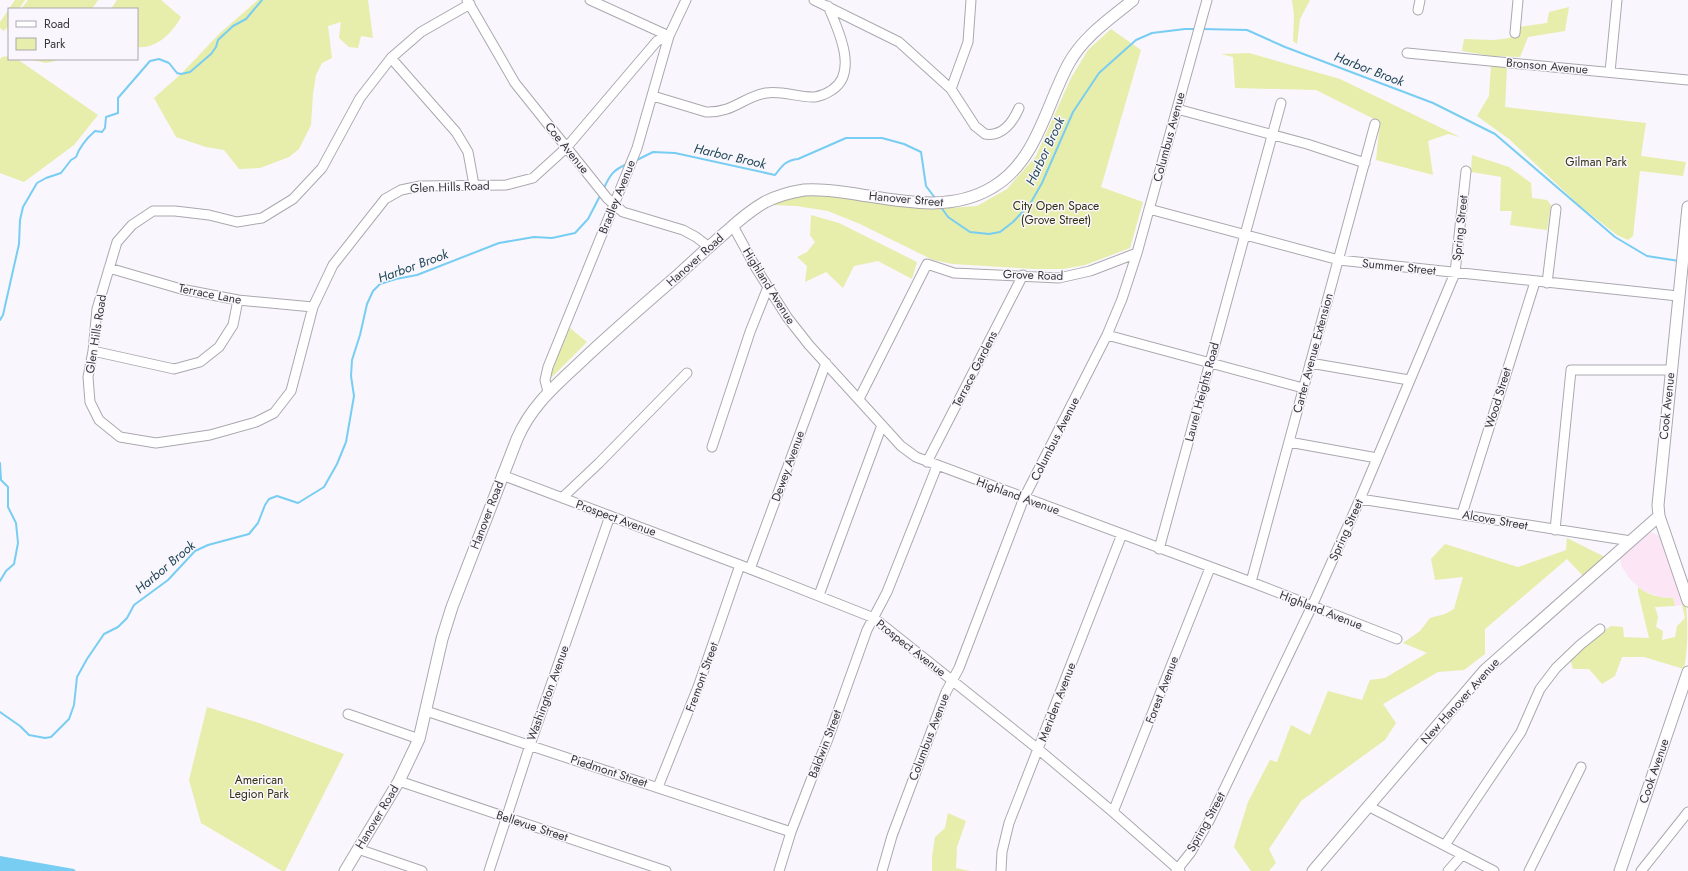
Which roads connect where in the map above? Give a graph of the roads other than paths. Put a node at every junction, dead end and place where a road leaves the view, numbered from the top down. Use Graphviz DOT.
graph roads {
  1 [pos="590,0"];
  2 [pos="686,0"];
  3 [pos="814,0"];
  4 [pos="971,0"];
  5 [pos="1134,0"];
  6 [pos="1207,0"];
  7 [pos="1420,0"];
  8 [pos="1518,0"];
  9 [pos="1617,0"];
  10 [pos="469,2"];
  11 [pos="828,6"];
  12 [pos="1418,10"];
  13 [pos="1515,33"];
  14 [pos="669,36"];
  15 [pos="1407,53"];
  16 [pos="392,58"];
  17 [pos="1610,72"];
  18 [pos="1688,80"];
  19 [pos="951,89"];
  20 [pos="653,96"];
  21 [pos="1280,103"];
  22 [pos="1019,108"];
  23 [pos="1177,109"];
  24 [pos="1375,124"];
  25 [pos="1272,134"];
  26 [pos="566,148"];
  27 [pos="1365,164"];
  28 [pos="1466,171"];
  29 [pos="474,185"];
  30 [pos="614,205"];
  31 [pos="1149,209"];
  32 [pos="1556,209"];
  33 [pos="1688,214"];
  34 [pos="733,226"];
  35 [pos="1244,234"];
  36 [pos="709,247"];
  37 [pos="1137,253"];
  38 [pos="1339,260"];
  39 [pos="109,268"];
  40 [pos="1454,273"];
  41 [pos="1023,275"];
  42 [pos="1535,282"];
  43 [pos="1547,283"];
  44 [pos="768,287"];
  45 [pos="1678,296"];
  46 [pos="238,300"];
  47 [pos="313,307"];
  48 [pos="1107,335"];
  49 [pos="93,351"];
  50 [pos="826,363"];
  51 [pos="1210,363"];
  52 [pos="1310,363"];
  53 [pos="1671,370"];
  54 [pos="687,373"];
  55 [pos="1409,380"];
  56 [pos="1303,388"];
  57 [pos="548,392"];
  58 [pos="859,399"];
  59 [pos="882,425"];
  60 [pos="1289,442"];
  61 [pos="712,447"];
  62 [pos="1377,458"];
  63 [pos="927,462"];
  64 [pos="937,466"];
  65 [pos="502,476"];
  66 [pos="562,498"];
  67 [pos="1024,498"];
  68 [pos="1360,499"];
  69 [pos="1462,514"];
  70 [pos="610,516"];
  71 [pos="1659,516"];
  72 [pos="1555,530"];
  73 [pos="1122,534"];
  74 [pos="1630,541"];
  75 [pos="1159,549"];
  76 [pos="740,565"];
  77 [pos="750,568"];
  78 [pos="1210,568"];
  79 [pos="1251,582"];
  80 [pos="819,595"];
  81 [pos="1688,601"];
  82 [pos="1312,606"];
  83 [pos="874,618"];
  84 [pos="1600,629"];
  85 [pos="1397,639"];
  86 [pos="1688,672"];
  87 [pos="952,680"];
  88 [pos="426,711"];
  89 [pos="348,714"];
  90 [pos="419,739"];
  91 [pos="530,745"];
  92 [pos="1038,749"];
  93 [pos="1581,767"];
  94 [pos="399,781"];
  95 [pos="658,787"];
  96 [pos="1368,806"];
  97 [pos="1113,812"];
  98 [pos="1688,812"];
  99 [pos="506,818"];
  100 [pos="791,832"];
  101 [pos="1445,845"];
  102 [pos="358,849"];
  103 [pos="1462,855"];
  104 [pos="1178,870"];
  105 [pos="345,871"];
  106 [pos="422,871"];
  107 [pos="489,871"];
  108 [pos="666,871"];
  109 [pos="779,871"];
  110 [pos="882,871"];
  111 [pos="1001,871"];
  112 [pos="1313,871"];
  113 [pos="1448,871"];
  114 [pos="1494,871"];
  115 [pos="1528,871"];
  116 [pos="1620,871"];
  117 [pos="1641,871"];
  1 -- 14 [label="street"];
  2 -- 14 [label="street, Bradley Avenue"];
  3 -- 11 [label="street"];
  4 -- 19 [label="street"];
  5 -- 34 [label="main road, Hanover Street"];
  6 -- 23 [label="street, Columbus Avenue"];
  7 -- 12 [label="street"];
  8 -- 13 [label="street"];
  9 -- 17 [label="street"];
  10 -- 16 [label="street, Glen Hills Road"];
  10 -- 26 [label="street, Coe Avenue"];
  11 -- 19 [label="street"];
  11 -- 20 [label="street"];
  14 -- 20 [label="street, Bradley Avenue"];
  14 -- 26 [label="street, Glen Hills Road"];
  15 -- 17 [label="street, Bronson Avenue"];
  16 -- 29 [label="street"];
  16 -- 39 [label="street, Glen Hills Road"];
  17 -- 18 [label="street, Bronson Avenue"];
  19 -- 22 [label="street"];
  20 -- 30 [label="street, Bradley Avenue"];
  21 -- 25 [label="street, Laurel Heights Road"];
  23 -- 25 [label="street"];
  23 -- 31 [label="street, Columbus Avenue"];
  24 -- 27 [label="street, Carter Avenue Extension"];
  25 -- 27 [label="street"];
  25 -- 35 [label="street, Laurel Heights Road"];
  26 -- 29 [label="street, Glen Hills Road"];
  26 -- 30 [label="street, Coe Avenue"];
  27 -- 38 [label="street, Carter Avenue Extension"];
  28 -- 40 [label="street, Spring Street"];
  29 -- 47 [label="street, Glen Hills Road"];
  30 -- 36 [label="street, Coe Avenue"];
  30 -- 57 [label="street, Bradley Avenue"];
  31 -- 35 [label="street, Summer Street"];
  31 -- 37 [label="street, Columbus Avenue"];
  32 -- 43 [label="street"];
  33 -- 45 [label="main road, Cook Avenue"];
  34 -- 36 [label="main road, Hanover Road"];
  34 -- 44 [label="street, Highland Avenue"];
  35 -- 38 [label="street, Summer Street"];
  35 -- 51 [label="street, Laurel Heights Road"];
  36 -- 57 [label="main road, Hanover Road"];
  37 -- 41 [label="street, Grove Road"];
  37 -- 48 [label="street, Columbus Avenue"];
  38 -- 40 [label="street, Summer Street"];
  38 -- 52 [label="street, Carter Avenue Extension"];
  39 -- 46 [label="street, Terrace Lane"];
  39 -- 49 [label="street, Glen Hills Road"];
  40 -- 42 [label="street, Summer Street"];
  40 -- 55 [label="street, Spring Street"];
  41 -- 58 [label="street, Grove Road"];
  41 -- 63 [label="street, Terrace Gardens"];
  42 -- 43 [label="street, Summer Street"];
  42 -- 69 [label="street, Wood Street"];
  43 -- 45 [label="street, Summer Street"];
  44 -- 50 [label="street, Highland Avenue"];
  44 -- 61 [label="street"];
  45 -- 53 [label="main road, Cook Avenue"];
  46 -- 47 [label="street, Terrace Lane"];
  46 -- 49 [label="street"];
  47 -- 49 [label="street, Glen Hills Road"];
  48 -- 51 [label="street"];
  48 -- 67 [label="street, Columbus Avenue"];
  50 -- 58 [label="street, Highland Avenue"];
  50 -- 77 [label="street, Dewey Avenue"];
  51 -- 56 [label="street"];
  51 -- 75 [label="street, Laurel Heights Road"];
  52 -- 55 [label="street"];
  52 -- 56 [label="street, Carter Avenue Extension"];
  53 -- 71 [label="main road, Cook Avenue"];
  53 -- 72 [label="street"];
  54 -- 66 [label="street"];
  55 -- 62 [label="street, Spring Street"];
  56 -- 60 [label="street, Carter Avenue Extension"];
  57 -- 65 [label="main road, Hanover Road"];
  58 -- 59 [label="street, Highland Avenue"];
  59 -- 63 [label="street, Highland Avenue"];
  59 -- 80 [label="street"];
  60 -- 62 [label="street"];
  60 -- 79 [label="street, Carter Avenue Extension"];
  62 -- 68 [label="street, Spring Street"];
  63 -- 64 [label="street, Highland Avenue"];
  64 -- 67 [label="street, Highland Avenue"];
  64 -- 83 [label="street, Baldwin Street"];
  65 -- 66 [label="street, Prospect Avenue"];
  65 -- 88 [label="main road, Hanover Road"];
  66 -- 70 [label="street, Prospect Avenue"];
  67 -- 73 [label="street, Highland Avenue"];
  67 -- 87 [label="street, Columbus Avenue"];
  68 -- 69 [label="street, Alcove Street"];
  68 -- 82 [label="street, Spring Street"];
  69 -- 72 [label="street, Alcove Street"];
  70 -- 76 [label="street, Prospect Avenue"];
  70 -- 91 [label="street, Washington Avenue"];
  71 -- 74 [label="main road, New Hanover Avenue"];
  71 -- 81 [label="main road, Cook Avenue"];
  72 -- 74 [label="street, Alcove Street"];
  73 -- 75 [label="street, Highland Avenue"];
  73 -- 92 [label="street, Meriden Avenue"];
  74 -- 96 [label="main road, New Hanover Avenue"];
  75 -- 78 [label="street, Highland Avenue"];
  76 -- 77 [label="street, Prospect Avenue"];
  76 -- 95 [label="street, Fremont Street"];
  77 -- 80 [label="street, Prospect Avenue"];
  78 -- 79 [label="street, Highland Avenue"];
  78 -- 97 [label="street, Forest Avenue"];
  79 -- 82 [label="street, Highland Avenue"];
  80 -- 83 [label="street, Prospect Avenue"];
  82 -- 85 [label="street, Highland Avenue"];
  82 -- 104 [label="street, Spring Street"];
  83 -- 87 [label="street, Prospect Avenue"];
  83 -- 100 [label="street, Baldwin Street"];
  84 -- 101 [label="street"];
  86 -- 116 [label="main road, Cook Avenue"];
  87 -- 92 [label="street, Prospect Avenue"];
  87 -- 110 [label="street, Columbus Avenue"];
  88 -- 90 [label="main road, Hanover Road"];
  88 -- 91 [label="street, Piedmont Street"];
  89 -- 90 [label="street"];
  90 -- 94 [label="main road, Hanover Road"];
  91 -- 95 [label="street, Piedmont Street"];
  91 -- 99 [label="street, Washington Avenue"];
  92 -- 97 [label="street, Prospect Avenue"];
  92 -- 111 [label="street, Meriden Avenue"];
  93 -- 115 [label="street"];
  94 -- 99 [label="street, Bellevue Street"];
  94 -- 102 [label="main road, Hanover Road"];
  95 -- 100 [label="street, Piedmont Street"];
  96 -- 101 [label="street"];
  96 -- 112 [label="main road, New Hanover Avenue"];
  97 -- 104 [label="street, Prospect Avenue"];
  98 -- 117 [label="street"];
  99 -- 107 [label="street, Washington Avenue"];
  99 -- 108 [label="street, Bellevue Street"];
  100 -- 109 [label="street, Baldwin Street"];
  101 -- 103 [label="street"];
  102 -- 105 [label="main road, Hanover Road"];
  102 -- 106 [label="street"];
  103 -- 113 [label="street"];
  103 -- 114 [label="street"];
}
